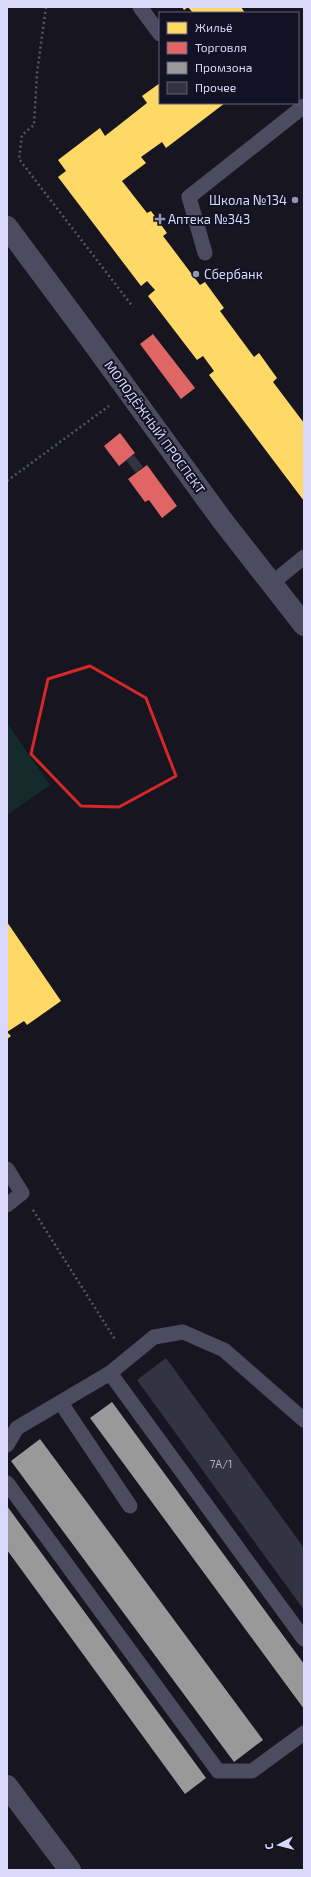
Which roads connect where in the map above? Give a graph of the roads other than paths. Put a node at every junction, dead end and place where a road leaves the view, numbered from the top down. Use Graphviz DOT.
graph roads {
  1 [pos="140,7"];
  2 [pos="159,33"];
  3 [pos="304,106"];
  4 [pos="7,227"];
  5 [pos="205,253"];
  6 [pos="304,557"];
  7 [pos="272,583"];
  8 [pos="304,625"];
  9 [pos="7,1169"];
  10 [pos="7,1205"];
  11 [pos="110,1373"];
  12 [pos="61,1403"];
  13 [pos="304,1420"];
  14 [pos="7,1445"];
  15 [pos="7,1483"];
  16 [pos="130,1506"];
  17 [pos="304,1639"];
  18 [pos="304,1733"];
  19 [pos="7,1786"];
  20 [pos="70,1870"];
  1 -- 2 [label="lane"];
  3 -- 5 [label="lane"];
  4 -- 7 [label="street, МОЛОДЁЖНЫЙ ПРОСПЕКТ"];
  6 -- 7 [label="lane"];
  7 -- 8 [label="street, МОЛОДЁЖНЫЙ ПРОСПЕКТ"];
  9 -- 10 [label="lane"];
  11 -- 12 [label="lane"];
  11 -- 13 [label="lane"];
  11 -- 17 [label="lane"];
  12 -- 14 [label="lane"];
  12 -- 16 [label="lane"];
  15 -- 18 [label="lane"];
  19 -- 20 [label="street"];
}
